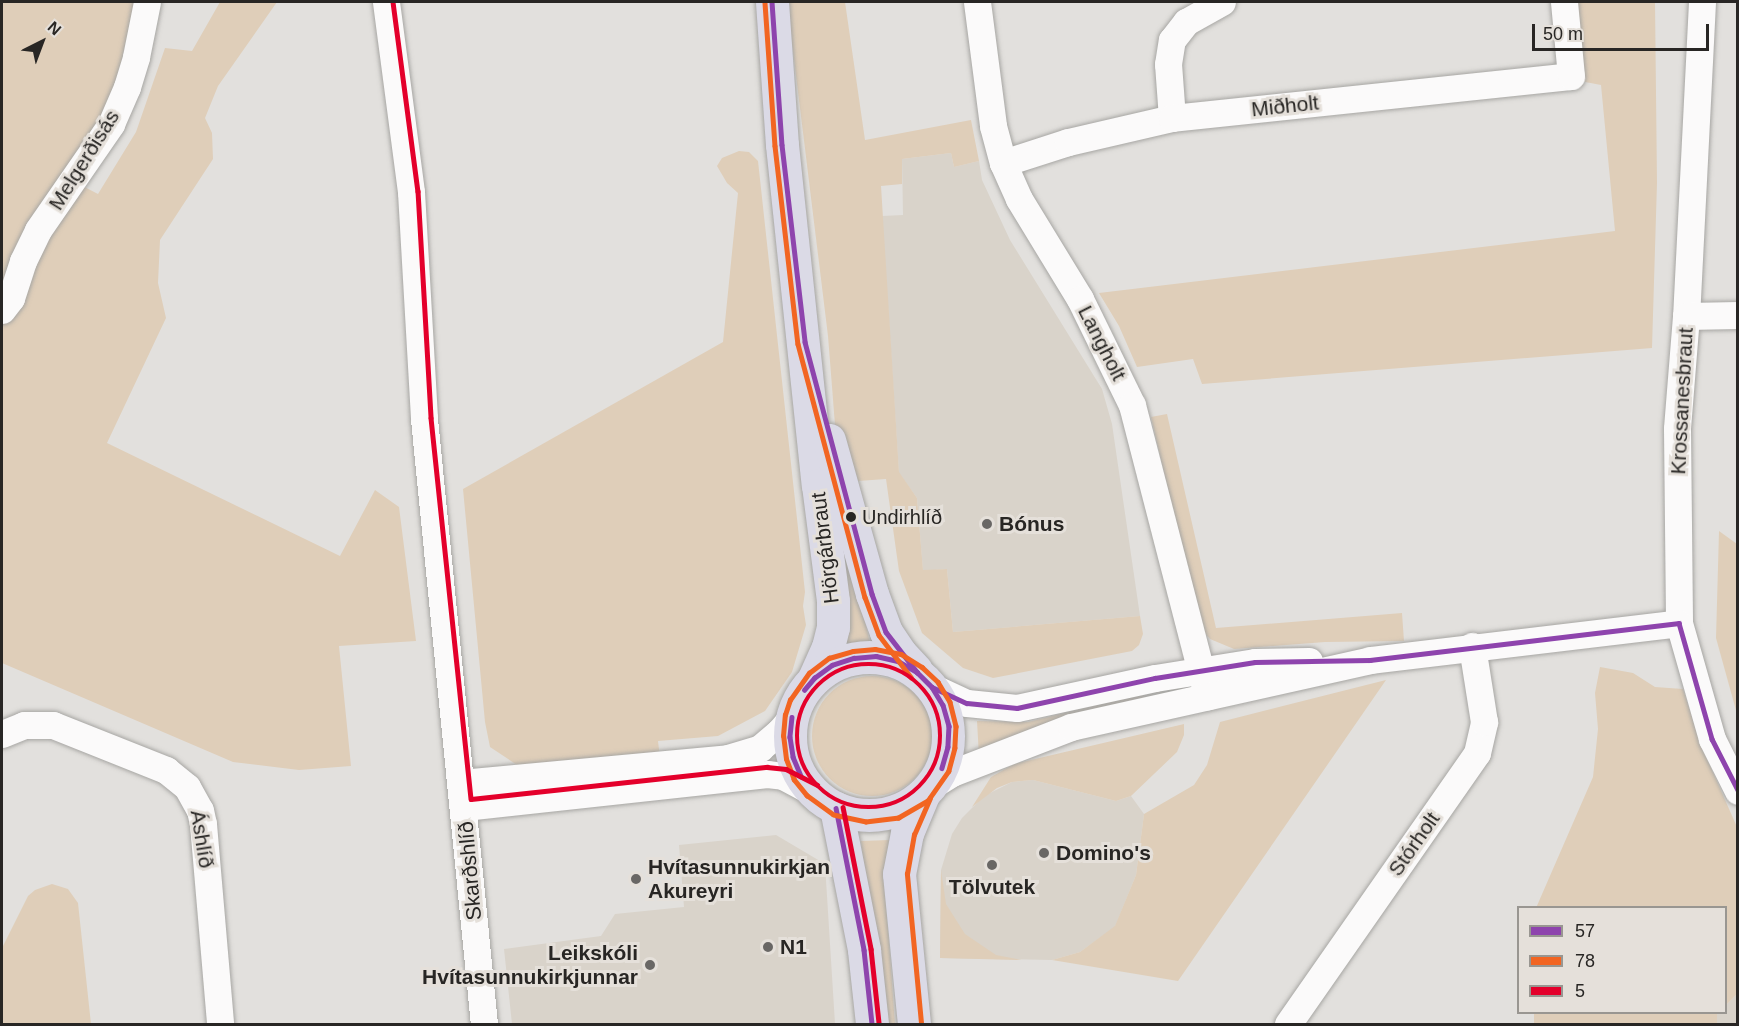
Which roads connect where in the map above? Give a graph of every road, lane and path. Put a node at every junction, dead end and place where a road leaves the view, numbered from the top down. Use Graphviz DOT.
graph roads {
  1 [pos="147,2"];
  2 [pos="386,2"];
  3 [pos="772,2"];
  4 [pos="977,2"];
  5 [pos="1222,2"];
  6 [pos="1564,2"];
  7 [pos="1702,2"];
  8 [pos="1172,118"];
  9 [pos="1003,163"];
  10 [pos="2,310"];
  11 [pos="1737,315"];
  12 [pos="1686,316"];
  13 [pos="805,342"];
  14 [pos="1679,623"];
  15 [pos="1472,646"];
  16 [pos="814,678"];
  17 [pos="925,679"];
  18 [pos="1203,684"];
  19 [pos="792,717"];
  20 [pos="2,734"];
  21 [pos="927,790"];
  22 [pos="1737,791"];
  23 [pos="463,795"];
  24 [pos="824,800"];
  25 [pos="220,1024"];
  26 [pos="484,1024"];
  27 [pos="872,1024"];
  28 [pos="914,1024"];
  29 [pos="1288,1024"];
  1 -- 10 [label="street, Melgerðisás"];
  2 -- 23 [label="street, Skarðshlíð"];
  3 -- 13 [label="highway, Hörgárbraut"];
  4 -- 9 [label="street, Langholt"];
  5 -- 8 [label="street"];
  6 -- 8 [label="street, Miðholt"];
  7 -- 12 [label="street, Krossanesbraut"];
  8 -- 9 [label="street, Miðholt"];
  9 -- 18 [label="street, Langholt"];
  11 -- 12 [label="street"];
  12 -- 14 [label="street, Krossanesbraut"];
  13 -- 16 [label="highway, Hörgárbraut"];
  13 -- 17 [label="highway, Hörgárbraut"];
  14 -- 15 [label="street"];
  14 -- 22 [label="street, Krossanesbraut"];
  15 -- 18 [label="street"];
  15 -- 29 [label="street, Stórholt"];
  16 -- 17 [label="highway, Hörgárbraut"];
  16 -- 19 [label="highway, Hörgárbraut"];
  17 -- 18 [label="street"];
  17 -- 21 [label="highway, Hörgárbraut"];
  18 -- 21 [label="street"];
  19 -- 23 [label="street"];
  19 -- 24 [label="highway, Hörgárbraut"];
  20 -- 25 [label="street, Áshlíð"];
  21 -- 24 [label="highway"];
  21 -- 28 [label="highway, Hörgárbraut"];
  23 -- 24 [label="street"];
  23 -- 26 [label="street, Skarðshlíð"];
  24 -- 27 [label="highway, Hörgárbraut"];
}
